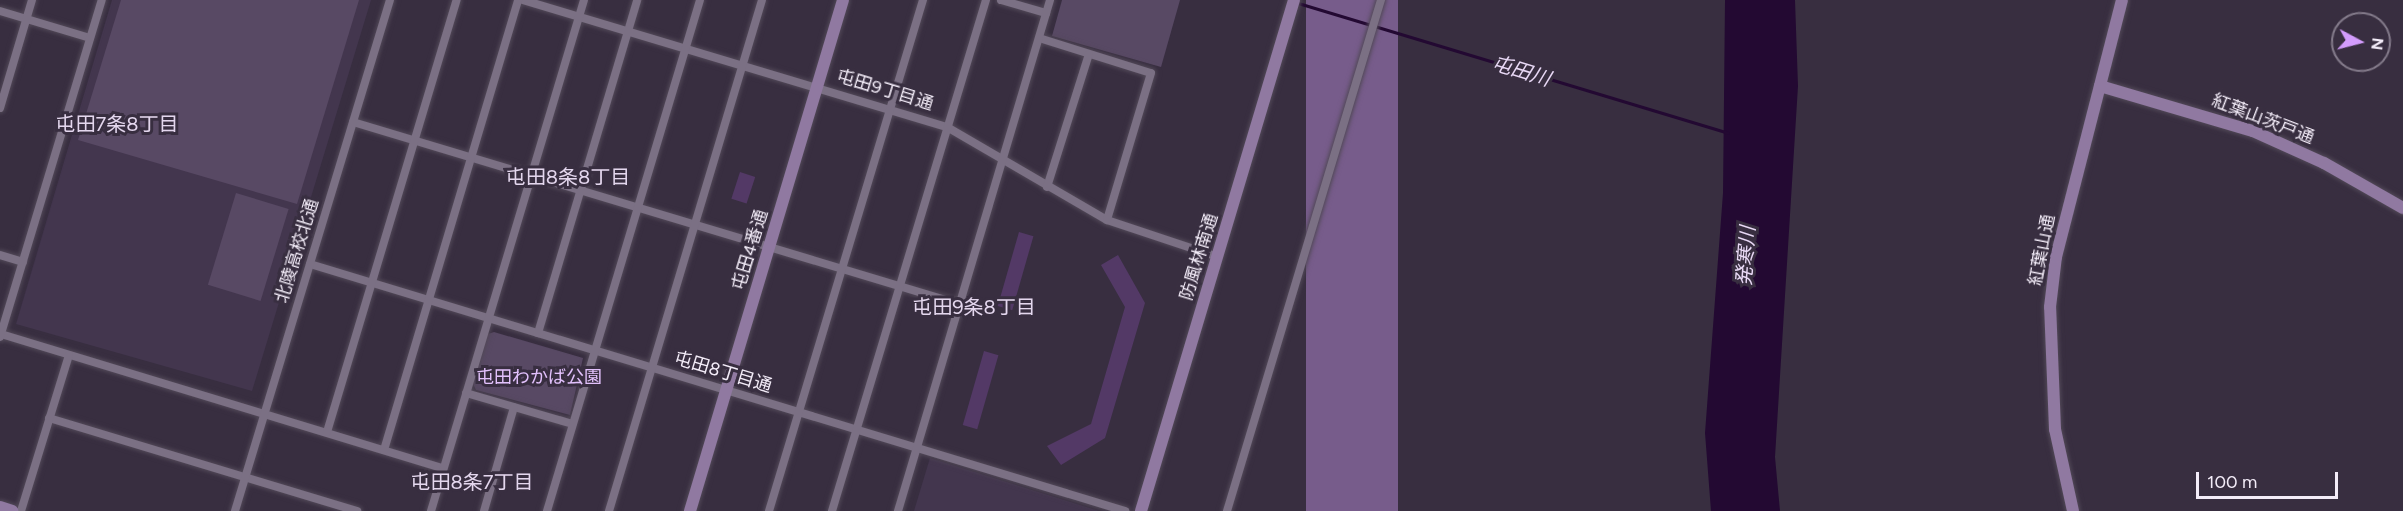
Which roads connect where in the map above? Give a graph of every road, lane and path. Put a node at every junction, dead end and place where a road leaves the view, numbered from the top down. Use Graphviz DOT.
graph roads {
  1 [pos="32,0"];
  2 [pos="102,0"];
  3 [pos="390,0"];
  4 [pos="457,0"];
  5 [pos="518,0"];
  6 [pos="523,0"];
  7 [pos="584,0"];
  8 [pos="637,0"];
  9 [pos="700,0"];
  10 [pos="762,0"];
  11 [pos="843,0"];
  12 [pos="923,0"];
  13 [pos="986,0"];
  14 [pos="1001,0"];
  15 [pos="1050,0"];
  16 [pos="1294,0"];
  17 [pos="1381,0"];
  18 [pos="2122,0"];
  19 [pos="0,11"];
  20 [pos="1046,13"];
  21 [pos="579,16"];
  22 [pos="27,19"];
  23 [pos="628,31"];
  24 [pos="90,38"];
  25 [pos="1039,38"];
  26 [pos="686,48"];
  27 [pos="1089,54"];
  28 [pos="743,65"];
  29 [pos="2100,86"];
  30 [pos="818,87"];
  31 [pos="0,108"];
  32 [pos="890,108"];
  33 [pos="353,122"];
  34 [pos="946,128"];
  35 [pos="415,140"];
  36 [pos="471,157"];
  37 [pos="1003,158"];
  38 [pos="531,175"];
  39 [pos="1047,187"];
  40 [pos="581,190"];
  41 [pos="638,207"];
  42 [pos="2403,208"];
  43 [pos="1107,220"];
  44 [pos="695,225"];
  45 [pos="770,247"];
  46 [pos="0,255"];
  47 [pos="1218,257"];
  48 [pos="22,262"];
  49 [pos="310,264"];
  50 [pos="841,269"];
  51 [pos="372,283"];
  52 [pos="899,286"];
  53 [pos="429,300"];
  54 [pos="959,304"];
  55 [pos="489,318"];
  56 [pos="538,333"];
  57 [pos="0,336"];
  58 [pos="596,351"];
  59 [pos="69,355"];
  60 [pos="652,368"];
  61 [pos="727,390"];
  62 [pos="466,393"];
  63 [pos="514,407"];
  64 [pos="798,412"];
  65 [pos="266,413"];
  66 [pos="49,418"];
  67 [pos="573,424"];
  68 [pos="856,429"];
  69 [pos="327,432"];
  70 [pos="917,448"];
  71 [pos="384,450"];
  72 [pos="443,468"];
  73 [pos="245,478"];
  74 [pos="0,507"];
  75 [pos="12,511"];
  76 [pos="21,511"];
  77 [pos="235,511"];
  78 [pos="357,511"];
  79 [pos="431,511"];
  80 [pos="484,511"];
  81 [pos="547,511"];
  82 [pos="609,511"];
  83 [pos="690,511"];
  84 [pos="769,511"];
  85 [pos="832,511"];
  86 [pos="898,511"];
  87 [pos="1125,511"];
  88 [pos="1141,511"];
  89 [pos="1227,511"];
  90 [pos="2073,511"];
  1 -- 22 [label="street"];
  2 -- 24 [label="street"];
  3 -- 33 [label="street, 北陵高校北通"];
  4 -- 35 [label="street"];
  5 -- 36 [label="street"];
  6 -- 21 [label="street, 屯田9丁目通"];
  7 -- 21 [label="street"];
  8 -- 23 [label="street"];
  9 -- 26 [label="street"];
  10 -- 28 [label="street"];
  11 -- 30 [label="street, 屯田4番通"];
  12 -- 32 [label="street"];
  13 -- 34 [label="street"];
  14 -- 20 [label="street"];
  15 -- 20 [label="street"];
  16 -- 47 [label="street, 防風林南通"];
  17 -- 89 [label="street"];
  18 -- 29 [label="street, 紅葉山通"];
  19 -- 22 [label="street"];
  20 -- 25 [label="street"];
  21 -- 23 [label="street, 屯田9丁目通"];
  21 -- 38 [label="street"];
  22 -- 24 [label="street"];
  22 -- 31 [label="street"];
  23 -- 26 [label="street, 屯田9丁目通"];
  23 -- 40 [label="street"];
  24 -- 48 [label="street"];
  25 -- 27 [label="street"];
  25 -- 37 [label="street"];
  26 -- 28 [label="street, 屯田9丁目通"];
  26 -- 41 [label="street"];
  27 -- 39 [label="street"];
  27 -- 43 [label="street"];
  28 -- 30 [label="street, 屯田9丁目通"];
  28 -- 44 [label="street"];
  29 -- 42 [label="street, 紅葉山茨戸通"];
  29 -- 90 [label="street, 紅葉山通"];
  30 -- 32 [label="street, 屯田9丁目通"];
  30 -- 45 [label="street, 屯田4番通"];
  32 -- 34 [label="street, 屯田9丁目通"];
  32 -- 50 [label="street"];
  33 -- 35 [label="street"];
  33 -- 49 [label="street, 北陵高校北通"];
  34 -- 37 [label="street, 屯田9丁目通"];
  34 -- 52 [label="street"];
  35 -- 36 [label="street"];
  35 -- 51 [label="street"];
  36 -- 38 [label="street"];
  36 -- 53 [label="street"];
  37 -- 39 [label="street, 屯田9丁目通"];
  37 -- 54 [label="street"];
  38 -- 40 [label="street"];
  38 -- 55 [label="street"];
  39 -- 43 [label="street, 屯田9丁目通"];
  40 -- 41 [label="street"];
  40 -- 56 [label="street"];
  41 -- 44 [label="street"];
  41 -- 58 [label="street"];
  43 -- 47 [label="street, 屯田9丁目通"];
  44 -- 45 [label="street"];
  44 -- 60 [label="street"];
  45 -- 50 [label="street"];
  45 -- 61 [label="street, 屯田4番通"];
  46 -- 48 [label="street"];
  47 -- 88 [label="street, 防風林南通"];
  48 -- 57 [label="street"];
  49 -- 51 [label="street, 屯田8丁目通"];
  49 -- 65 [label="street, 北陵高校北通"];
  50 -- 52 [label="street"];
  50 -- 64 [label="street"];
  51 -- 53 [label="street, 屯田8丁目通"];
  51 -- 69 [label="street"];
  52 -- 54 [label="street"];
  52 -- 68 [label="street"];
  53 -- 55 [label="street, 屯田8丁目通"];
  53 -- 71 [label="street"];
  54 -- 70 [label="street"];
  55 -- 56 [label="street, 屯田8丁目通"];
  55 -- 62 [label="street"];
  56 -- 58 [label="street, 屯田8丁目通"];
  57 -- 59 [label="street"];
  58 -- 60 [label="street, 屯田8丁目通"];
  58 -- 67 [label="street"];
  59 -- 65 [label="street"];
  59 -- 66 [label="street"];
  60 -- 61 [label="street, 屯田8丁目通"];
  60 -- 82 [label="street"];
  61 -- 64 [label="street, 屯田8丁目通"];
  61 -- 83 [label="street, 屯田4番通"];
  62 -- 63 [label="street"];
  62 -- 72 [label="street"];
  63 -- 67 [label="street"];
  63 -- 80 [label="street"];
  64 -- 68 [label="street, 屯田8丁目通"];
  64 -- 84 [label="street"];
  65 -- 69 [label="street"];
  65 -- 73 [label="street, 北陵高校北通"];
  66 -- 73 [label="street"];
  66 -- 76 [label="street"];
  67 -- 81 [label="street"];
  68 -- 70 [label="street, 屯田8丁目通"];
  68 -- 85 [label="street"];
  69 -- 71 [label="street"];
  70 -- 86 [label="street"];
  70 -- 87 [label="street, 屯田8丁目通"];
  71 -- 72 [label="street"];
  72 -- 79 [label="street"];
  73 -- 77 [label="street, 北陵高校北通"];
  73 -- 78 [label="street"];
  74 -- 75 [label="street"];
}
